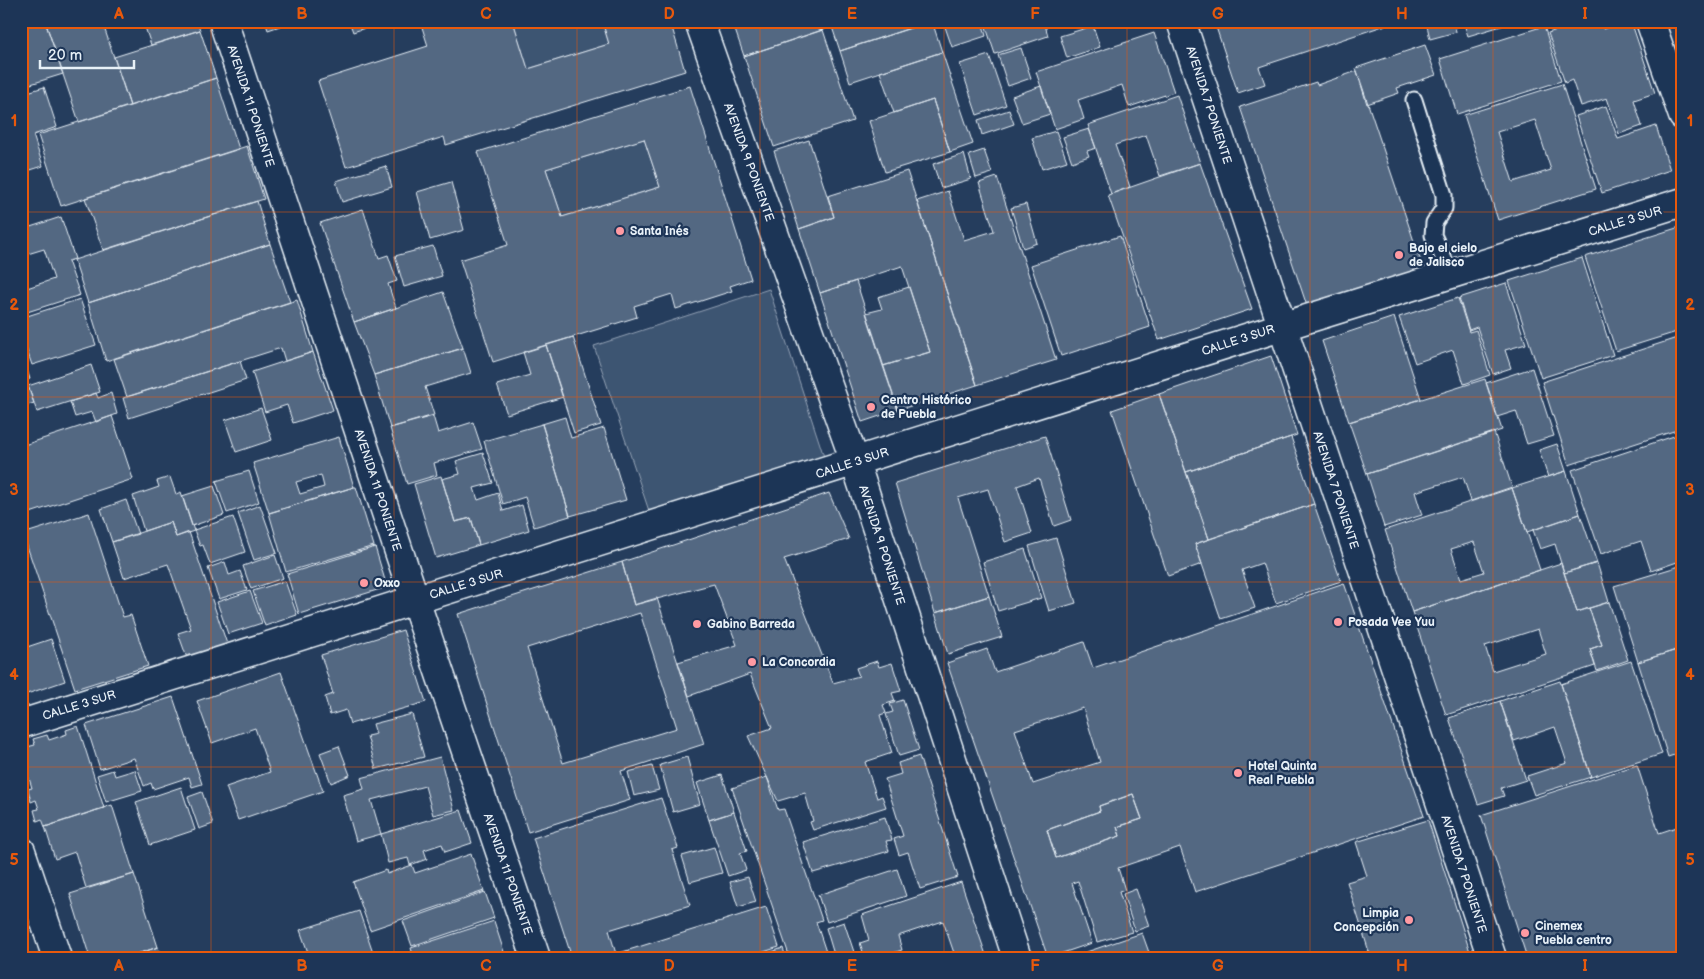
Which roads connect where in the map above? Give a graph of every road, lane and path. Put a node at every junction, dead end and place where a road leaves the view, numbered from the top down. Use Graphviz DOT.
graph roads {
  1 [pos="223,21"];
  2 [pos="699,21"];
  3 [pos="1181,21"];
  4 [pos="1650,21"];
  5 [pos="1414,100"];
  6 [pos="1683,116"];
  7 [pos="1683,202"];
  8 [pos="1451,275"];
  9 [pos="1281,326"];
  10 [pos="855,462"];
  11 [pos="415,600"];
  12 [pos="21,724"];
  13 [pos="21,851"];
  14 [pos="57,958"];
  15 [pos="536,958"];
  16 [pos="1017,958"];
  17 [pos="1492,958"];
  1 -- 11 [label="street, AVENIDA 11 PONIENTE"];
  2 -- 10 [label="street, AVENIDA 9 PONIENTE"];
  3 -- 9 [label="street, AVENIDA 7 PONIENTE"];
  4 -- 6 [label="street"];
  5 -- 8 [label="lane"];
  7 -- 8 [label="street, CALLE 3 SUR"];
  8 -- 9 [label="street, CALLE 3 SUR"];
  9 -- 10 [label="street, CALLE 3 SUR"];
  9 -- 17 [label="street, AVENIDA 7 PONIENTE"];
  10 -- 11 [label="street, CALLE 3 SUR"];
  10 -- 16 [label="street, AVENIDA 9 PONIENTE"];
  11 -- 12 [label="street, CALLE 3 SUR"];
  11 -- 15 [label="street, AVENIDA 11 PONIENTE"];
  13 -- 14 [label="street"];
}
